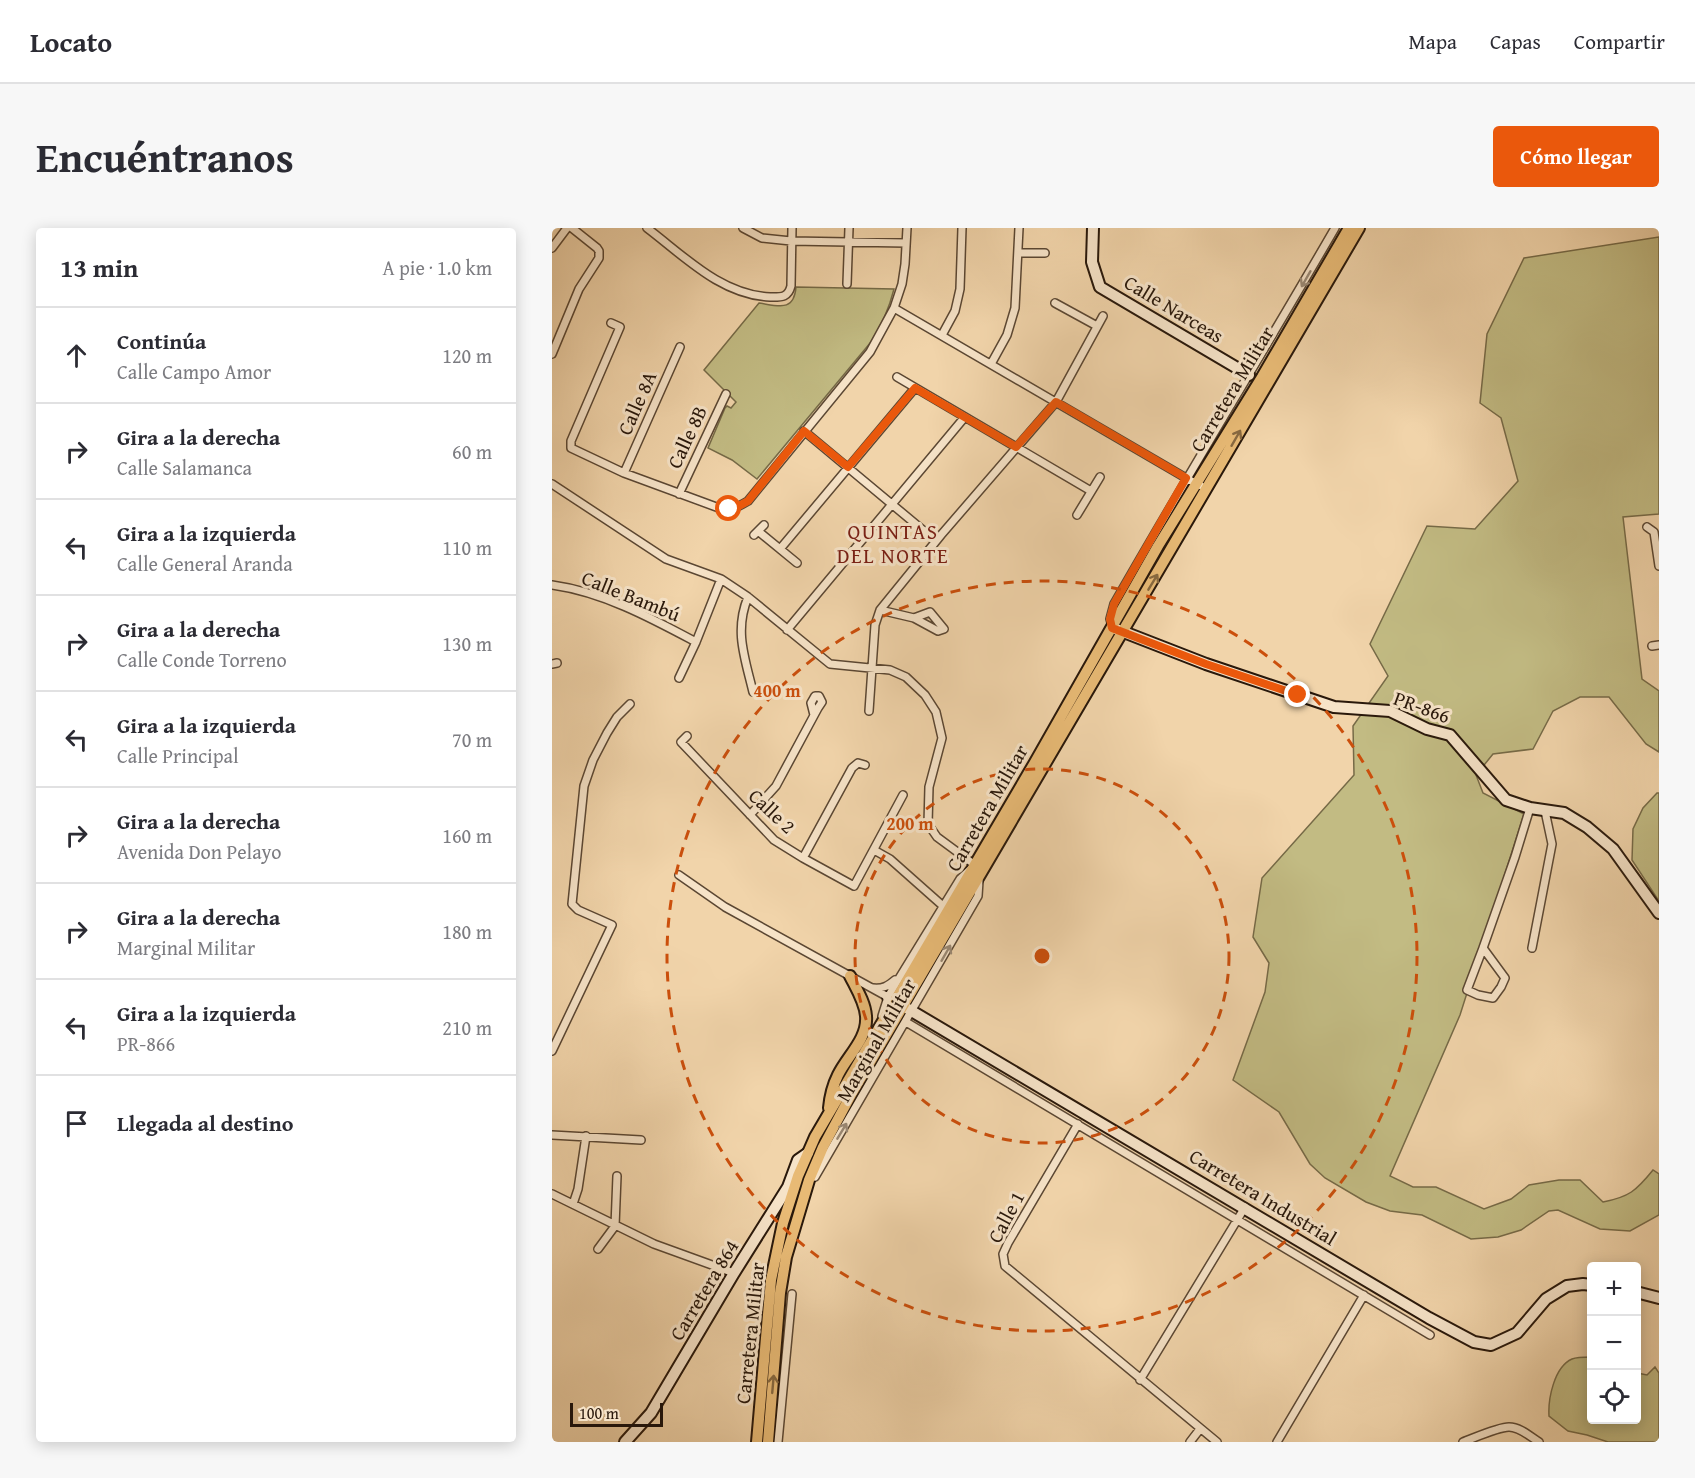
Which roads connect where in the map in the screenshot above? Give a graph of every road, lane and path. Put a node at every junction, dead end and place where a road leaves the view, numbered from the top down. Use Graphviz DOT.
graph roads {
  1 [pos="567,228"];
  2 [pos="572,228"];
  3 [pos="647,228"];
  4 [pos="743,228"];
  5 [pos="792,228"];
  6 [pos="849,228"];
  7 [pos="906,228"];
  8 [pos="962,228"];
  9 [pos="1019,228"];
  10 [pos="1093,228"];
  11 [pos="1335,228"];
  12 [pos="1348,228"];
  13 [pos="1359,228"];
  14 [pos="791,241"];
  15 [pos="849,242"];
  16 [pos="906,243"];
  17 [pos="552,248"];
  18 [pos="1018,253"];
  19 [pos="1045,253"];
  20 [pos="847,284"];
  21 [pos="1055,303"];
  22 [pos="894,308"];
  23 [pos="1103,316"];
  24 [pos="611,323"];
  25 [pos="1097,326"];
  26 [pos="942,336"];
  27 [pos="680,347"];
  28 [pos="552,354"];
  29 [pos="991,364"];
  30 [pos="1249,375"];
  31 [pos="897,377"];
  32 [pos="1262,378"];
  33 [pos="915,388"];
  34 [pos="726,394"];
  35 [pos="1236,397"];
  36 [pos="1056,402"];
  37 [pos="964,418"];
  38 [pos="804,431"];
  39 [pos="1016,447"];
  40 [pos="848,467"];
  41 [pos="624,473"];
  42 [pos="1100,477"];
  43 [pos="1191,481"];
  44 [pos="552,484"];
  45 [pos="1207,489"];
  46 [pos="1091,491"];
  47 [pos="679,494"];
  48 [pos="892,504"];
  49 [pos="1077,515"];
  50 [pos="1647,527"];
  51 [pos="759,530"];
  52 [pos="936,541"];
  53 [pos="780,549"];
  54 [pos="797,563"];
  55 [pos="1659,566"];
  56 [pos="721,579"];
  57 [pos="552,585"];
  58 [pos="748,597"];
  59 [pos="880,610"];
  60 [pos="914,618"];
  61 [pos="787,630"];
  62 [pos="1117,630"];
  63 [pos="696,642"];
  64 [pos="872,668"];
  65 [pos="679,678"];
  66 [pos="753,692"];
  67 [pos="630,704"];
  68 [pos="869,711"];
  69 [pos="814,716"];
  70 [pos="687,736"];
  71 [pos="865,765"];
  72 [pos="903,795"];
  73 [pos="1530,808"];
  74 [pos="1545,811"];
  75 [pos="750,815"];
  76 [pos="874,850"];
  77 [pos="802,858"];
  78 [pos="977,870"];
  79 [pos="679,875"];
  80 [pos="943,906"];
  81 [pos="1659,913"];
  82 [pos="1483,948"];
  83 [pos="1532,948"];
  84 [pos="901,974"];
  85 [pos="850,976"];
  86 [pos="872,988"];
  87 [pos="900,1004"];
  88 [pos="906,1022"];
  89 [pos="552,1051"];
  90 [pos="828,1115"];
  91 [pos="1078,1124"];
  92 [pos="552,1135"];
  93 [pos="586,1136"];
  94 [pos="641,1140"];
  95 [pos="808,1153"];
  96 [pos="617,1176"];
  97 [pos="552,1194"];
  98 [pos="802,1200"];
  99 [pos="573,1204"];
  100 [pos="1245,1208"];
  101 [pos="767,1220"];
  102 [pos="1237,1220"];
  103 [pos="783,1223"];
  104 [pos="615,1225"];
  105 [pos="794,1226"];
  106 [pos="598,1249"];
  107 [pos="734,1273"];
  108 [pos="1587,1285"];
  109 [pos="1641,1293"];
  110 [pos="792,1294"];
  111 [pos="1365,1295"];
  112 [pos="1659,1298"];
  113 [pos="778,1321"];
  114 [pos="788,1330"];
  115 [pos="1430,1335"];
  116 [pos="1140,1380"];
  117 [pos="1200,1430"];
  118 [pos="625,1442"];
  119 [pos="757,1442"];
  120 [pos="768,1442"];
  121 [pos="778,1442"];
  122 [pos="1190,1442"];
  123 [pos="1217,1442"];
  124 [pos="1277,1442"];
  125 [pos="1463,1442"];
  126 [pos="1539,1442"];
  1 -- 17 [label="street"];
  2 -- 28 [label="street"];
  3 -- 14 [label="street"];
  4 -- 14 [label="street"];
  5 -- 14 [label="street"];
  6 -- 15 [label="street"];
  7 -- 16 [label="street"];
  8 -- 26 [label="street"];
  9 -- 18 [label="street"];
  10 -- 30 [label="street, Calle Narceas"];
  11 -- 30 [label="street, one-way"];
  12 -- 32 [label="main road, Carretera Militar"];
  45 -- 13 [label="main road, Carretera Militar, one-way"];
  14 -- 15 [label="street"];
  15 -- 16 [label="street"];
  15 -- 20 [label="street"];
  16 -- 22 [label="street"];
  18 -- 19 [label="street"];
  18 -- 29 [label="street"];
  21 -- 25 [label="street"];
  22 -- 26 [label="street"];
  22 -- 38 [label="street"];
  23 -- 25 [label="street"];
  24 -- 41 [label="street"];
  25 -- 36 [label="street"];
  26 -- 29 [label="street"];
  27 -- 41 [label="street, Calle 8A"];
  29 -- 36 [label="street"];
  30 -- 35 [label="street"];
  31 -- 33 [label="street"];
  32 -- 35 [label="street"];
  32 -- 43 [label="main road, Carretera Militar"];
  33 -- 37 [label="street"];
  33 -- 40 [label="street"];
  34 -- 47 [label="street, Calle 8B"];
  35 -- 43 [label="street"];
  36 -- 39 [label="street"];
  36 -- 43 [label="street"];
  37 -- 39 [label="street"];
  37 -- 48 [label="street"];
  38 -- 40 [label="street"];
  38 -- 47 [label="street"];
  39 -- 46 [label="street"];
  39 -- 52 [label="street"];
  40 -- 48 [label="street"];
  40 -- 53 [label="street"];
  41 -- 47 [label="street"];
  42 -- 46 [label="street"];
  43 -- 45 [label="street"];
  43 -- 62 [label="main road, Carretera Militar"];
  44 -- 56 [label="street"];
  62 -- 45 [label="main road, Carretera Militar, one-way"];
  46 -- 49 [label="street"];
  48 -- 52 [label="street"];
  48 -- 61 [label="street"];
  50 -- 55 [label="street"];
  51 -- 53 [label="street"];
  52 -- 59 [label="street"];
  53 -- 54 [label="street"];
  56 -- 58 [label="street"];
  56 -- 63 [label="street"];
  57 -- 63 [label="street, Calle Bambú"];
  58 -- 61 [label="street"];
  58 -- 66 [label="street"];
  59 -- 60 [label="street"];
  59 -- 64 [label="street"];
  61 -- 64 [label="street"];
  62 -- 73 [label="street, PR-866 / PR-866"];
  62 -- 78 [label="main road, Carretera Militar"];
  63 -- 65 [label="street"];
  64 -- 68 [label="street"];
  64 -- 78 [label="street"];
  67 -- 89 [label="street"];
  69 -- 75 [label="street"];
  70 -- 75 [label="street, Calle 2"];
  71 -- 77 [label="street"];
  72 -- 76 [label="street"];
  73 -- 74 [label="street, PR-866 / PR-866"];
  73 -- 82 [label="street"];
  74 -- 81 [label="street, PR-866 / PR-866"];
  74 -- 83 [label="street"];
  75 -- 77 [label="street, Calle 2"];
  76 -- 77 [label="street, Calle 2"];
  76 -- 80 [label="street"];
  78 -- 80 [label="street, Marginal Militar"];
  78 -- 87 [label="main road, Carretera Militar"];
  87 -- 78 [label="street, Marginal Militar, one-way"];
  79 -- 85 [label="street"];
  80 -- 84 [label="street, Marginal Militar"];
  82 -- 82 [label="street"];
  84 -- 86 [label="street"];
  84 -- 87 [label="street, Marginal Militar"];
  85 -- 86 [label="street"];
  85 -- 90 [label="main road"];
  86 -- 87 [label="street"];
  87 -- 88 [label="street, Marginal Militar"];
  87 -- 90 [label="main road, Carretera Militar"];
  87 -- 98 [label="main road, Carretera Militar"];
  87 -- 100 [label="street, Carretera Industrial"];
  88 -- 91 [label="street"];
  98 -- 88 [label="street, Marginal Militar, one-way"];
  90 -- 95 [label="main road, Carretera Militar"];
  91 -- 102 [label="street"];
  91 -- 116 [label="street, Calle 1"];
  92 -- 93 [label="street"];
  93 -- 94 [label="street"];
  93 -- 99 [label="street"];
  95 -- 101 [label="street, Carretera 864"];
  95 -- 103 [label="main road, Carretera Militar"];
  96 -- 104 [label="street"];
  97 -- 99 [label="street"];
  98 -- 105 [label="main road, Carretera Militar"];
  99 -- 104 [label="street"];
  100 -- 102 [label="street"];
  100 -- 108 [label="street, Carretera Industrial"];
  101 -- 103 [label="street"];
  101 -- 107 [label="street, Carretera 864"];
  102 -- 111 [label="street"];
  102 -- 116 [label="street"];
  103 -- 105 [label="street"];
  103 -- 119 [label="main road, Carretera Militar"];
  104 -- 106 [label="street"];
  104 -- 107 [label="street"];
  105 -- 113 [label="main road, Carretera Militar"];
  107 -- 118 [label="street, Carretera 864"];
  109 -- 112 [label="street"];
  110 -- 114 [label="street"];
  111 -- 115 [label="street"];
  111 -- 124 [label="street"];
  113 -- 114 [label="street"];
  120 -- 113 [label="main road, Carretera Militar, one-way"];
  114 -- 121 [label="street"];
  116 -- 117 [label="street, Calle 1"];
  117 -- 122 [label="street"];
  117 -- 123 [label="street, Calle 1"];
  125 -- 126 [label="street"];
}
